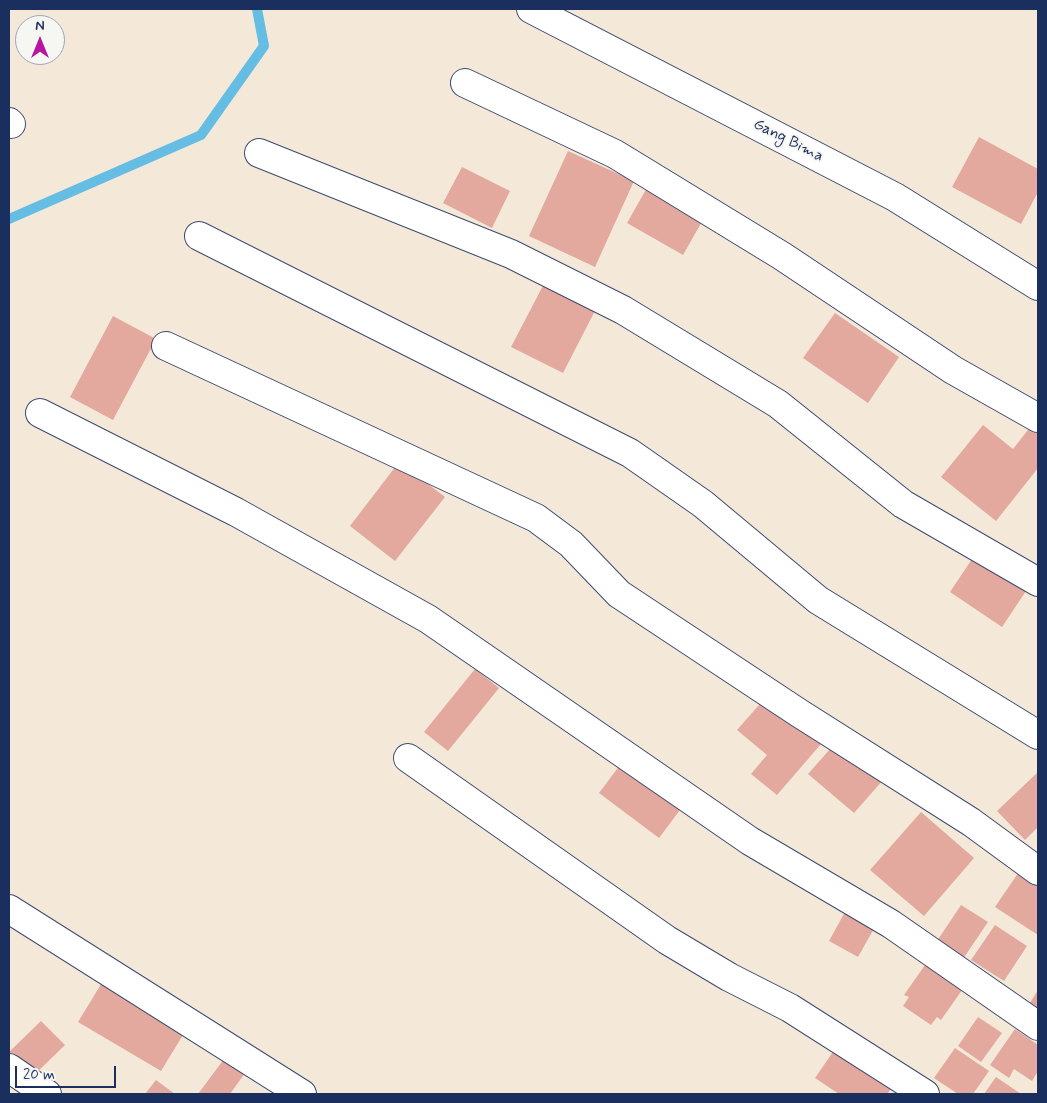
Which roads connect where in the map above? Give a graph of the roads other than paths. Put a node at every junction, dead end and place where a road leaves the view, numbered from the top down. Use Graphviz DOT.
graph roads {
  1 [pos="530,9"];
  2 [pos="465,82"];
  3 [pos="259,153"];
  4 [pos="199,236"];
  5 [pos="1038,286"];
  6 [pos="166,346"];
  7 [pos="40,413"];
  8 [pos="1038,418"];
  9 [pos="1038,582"];
  10 [pos="1038,735"];
  11 [pos="408,758"];
  12 [pos="1038,871"];
  13 [pos="9,909"];
  14 [pos="1038,1026"];
  15 [pos="9,1068"];
  16 [pos="47,1094"];
  17 [pos="302,1094"];
  18 [pos="925,1094"];
  1 -- 5 [label="street, Gang Bima"];
  2 -- 8 [label="street"];
  3 -- 9 [label="street"];
  4 -- 10 [label="street"];
  6 -- 12 [label="street"];
  7 -- 14 [label="street"];
  11 -- 18 [label="street"];
  13 -- 17 [label="street"];
  15 -- 16 [label="street"];
}
